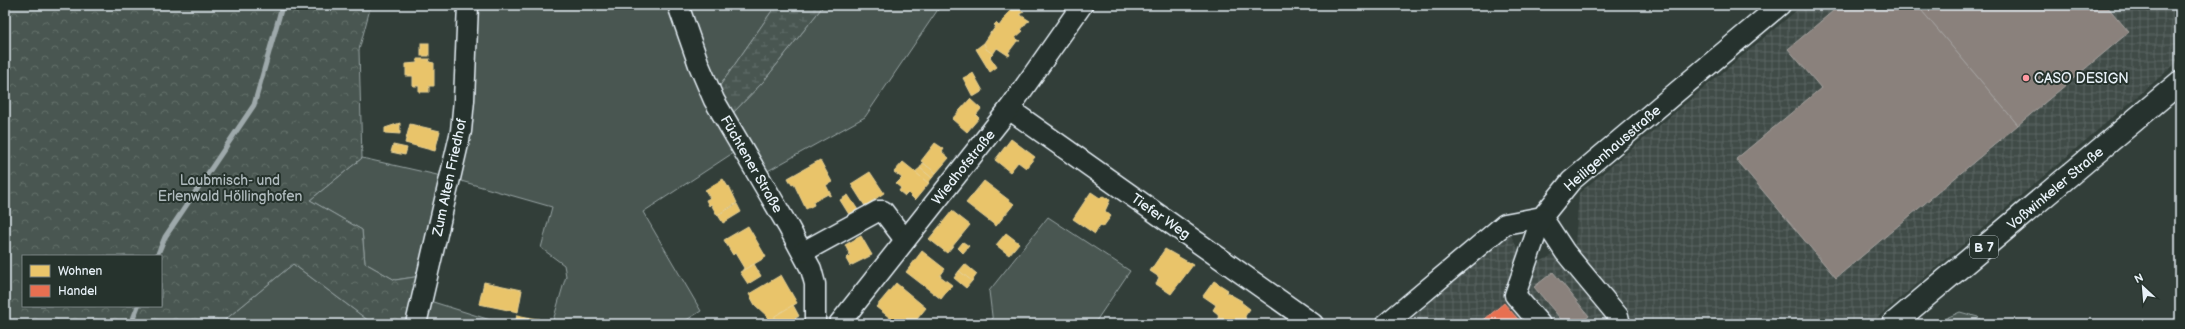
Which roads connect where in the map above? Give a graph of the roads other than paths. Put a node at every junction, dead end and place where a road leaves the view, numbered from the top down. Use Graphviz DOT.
graph roads {
  1 [pos="468,5"];
  2 [pos="678,5"];
  3 [pos="1082,5"];
  4 [pos="1780,5"];
  5 [pos="2180,82"];
  6 [pos="1009,109"];
  7 [pos="1542,217"];
  8 [pos="905,240"];
  9 [pos="803,252"];
  10 [pos="416,324"];
  11 [pos="815,324"];
  12 [pos="839,324"];
  13 [pos="1313,324"];
  14 [pos="1386,324"];
  15 [pos="1540,324"];
  16 [pos="1620,324"];
  17 [pos="1893,324"];
  1 -- 10 [label="street, Zum Alten Friedhof"];
  2 -- 9 [label="street, Füchtener Straße"];
  3 -- 6 [label="street, Wiedhofstraße"];
  4 -- 7 [label="street, Heiligenhausstraße"];
  5 -- 17 [label="main road, Voßwinkeler Straße / B 7"];
  6 -- 8 [label="street, Wiedhofstraße"];
  6 -- 13 [label="street, Tiefer Weg"];
  7 -- 14 [label="street"];
  7 -- 15 [label="street, Heiligenhausstraße"];
  7 -- 16 [label="street"];
  8 -- 9 [label="street"];
  8 -- 12 [label="street, Wiedhofstraße"];
  9 -- 11 [label="street, Füchtener Straße"];
}
